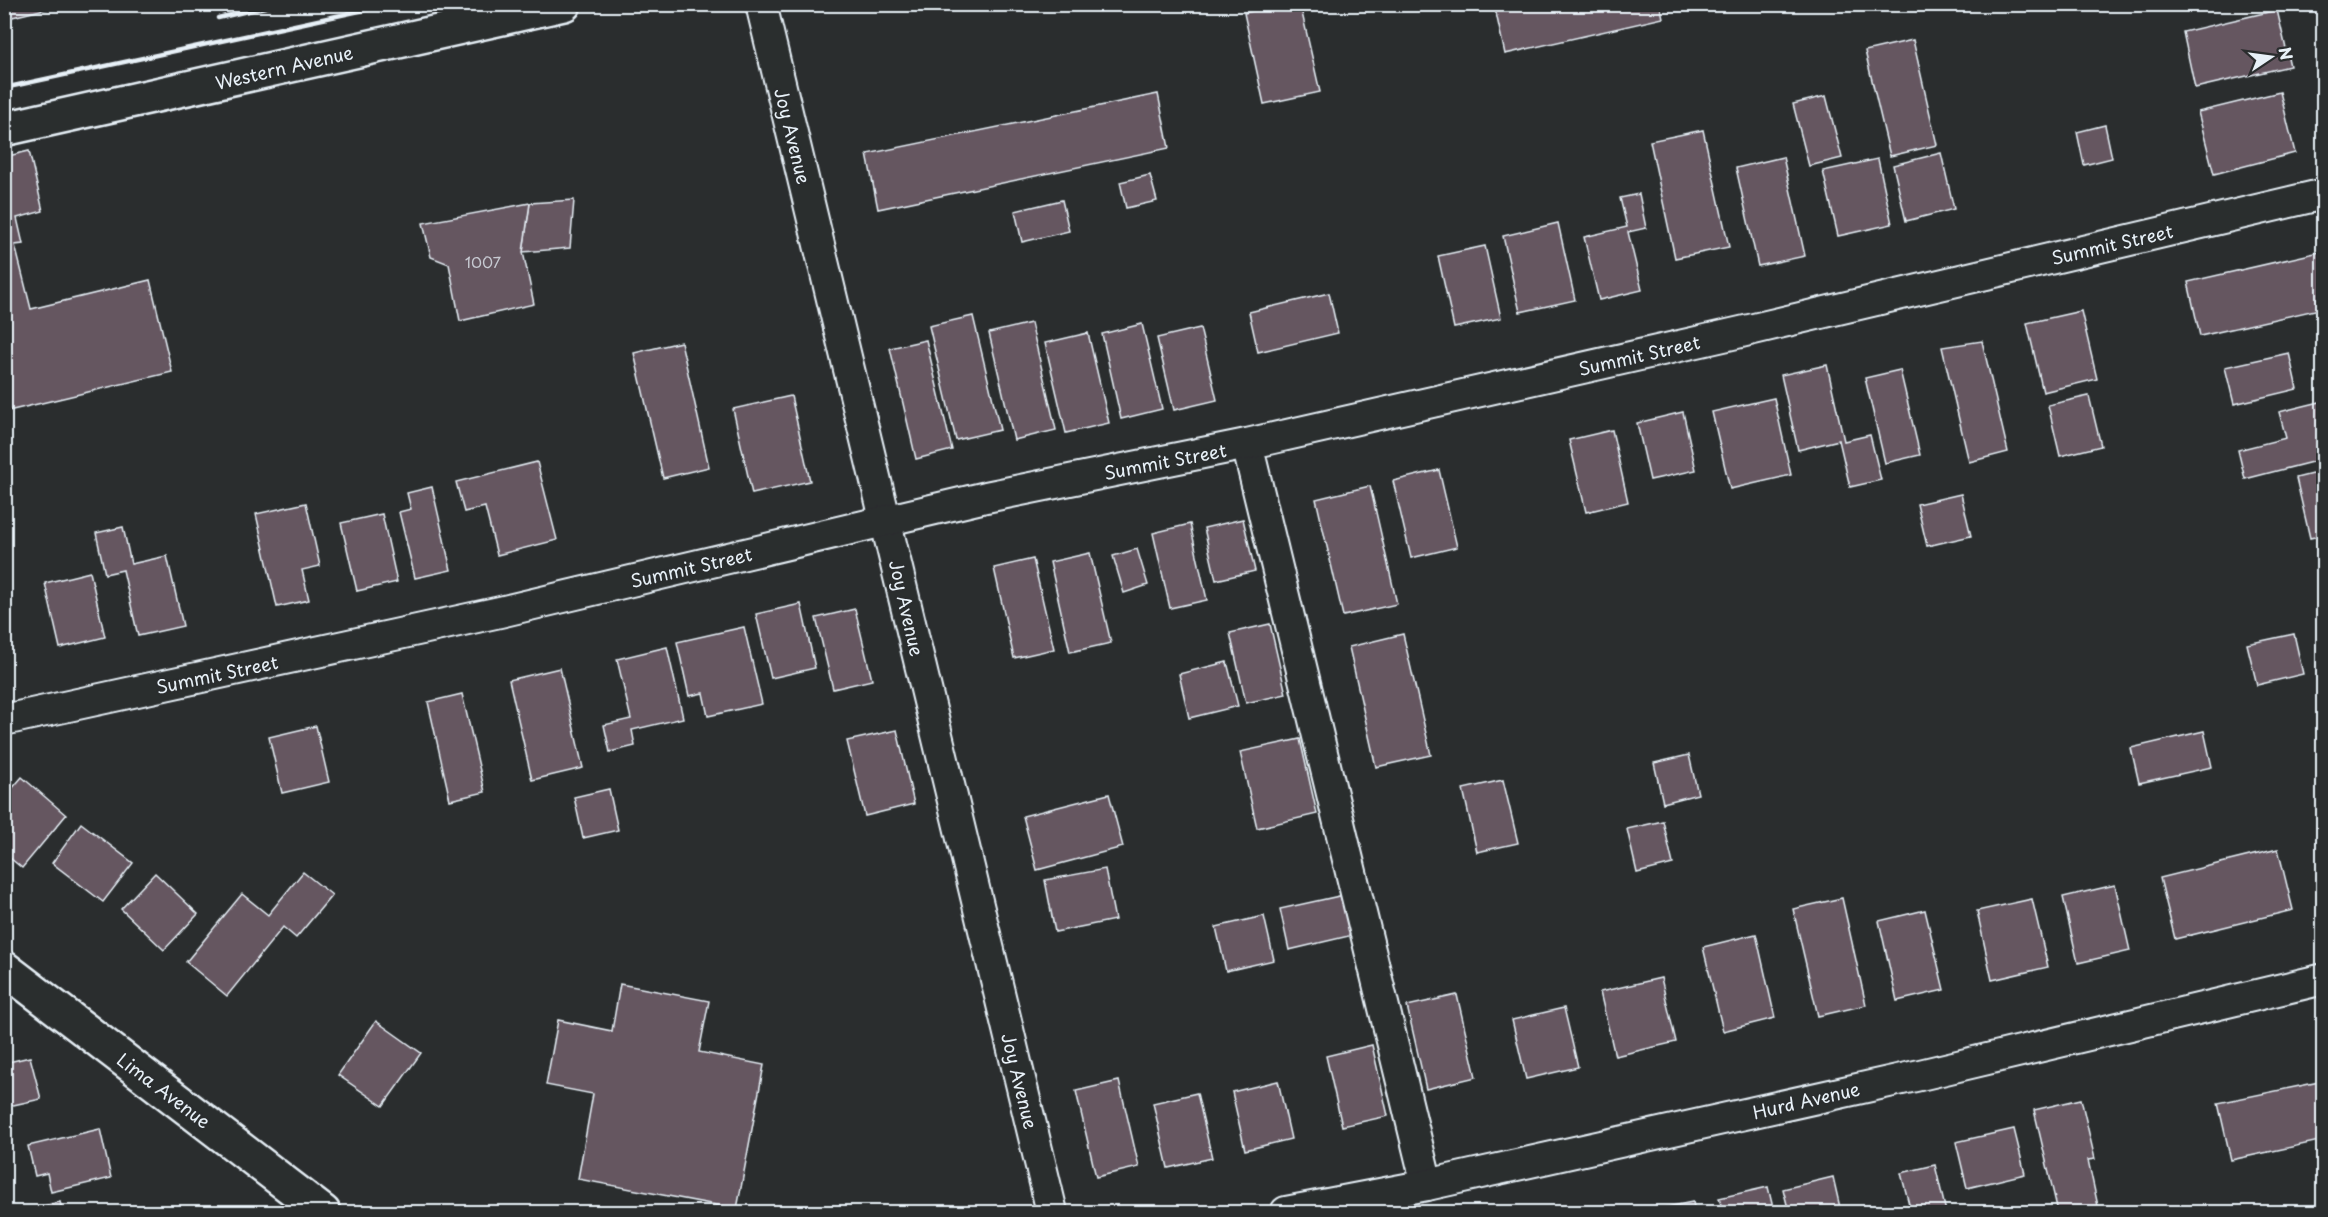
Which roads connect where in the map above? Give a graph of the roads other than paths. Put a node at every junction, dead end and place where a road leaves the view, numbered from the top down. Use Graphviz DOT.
graph roads {
  1 [pos="564,4"];
  2 [pos="761,4"];
  3 [pos="4,129"];
  4 [pos="2324,194"];
  5 [pos="1247,444"];
  6 [pos="886,521"];
  7 [pos="4,720"];
  8 [pos="4,968"];
  9 [pos="2324,979"];
  10 [pos="1427,1185"];
  11 [pos="323,1212"];
  12 [pos="1052,1212"];
  13 [pos="1286,1212"];
  1 -- 3 [label="main road, Western Avenue"];
  2 -- 6 [label="street, Joy Avenue"];
  4 -- 5 [label="street, Summit Street"];
  5 -- 6 [label="street, Summit Street"];
  5 -- 10 [label="street"];
  6 -- 7 [label="street, Summit Street"];
  6 -- 12 [label="street, Joy Avenue"];
  8 -- 11 [label="main road, Lima Avenue"];
  9 -- 10 [label="street, Hurd Avenue"];
  10 -- 13 [label="street, Hurd Avenue"];
}
